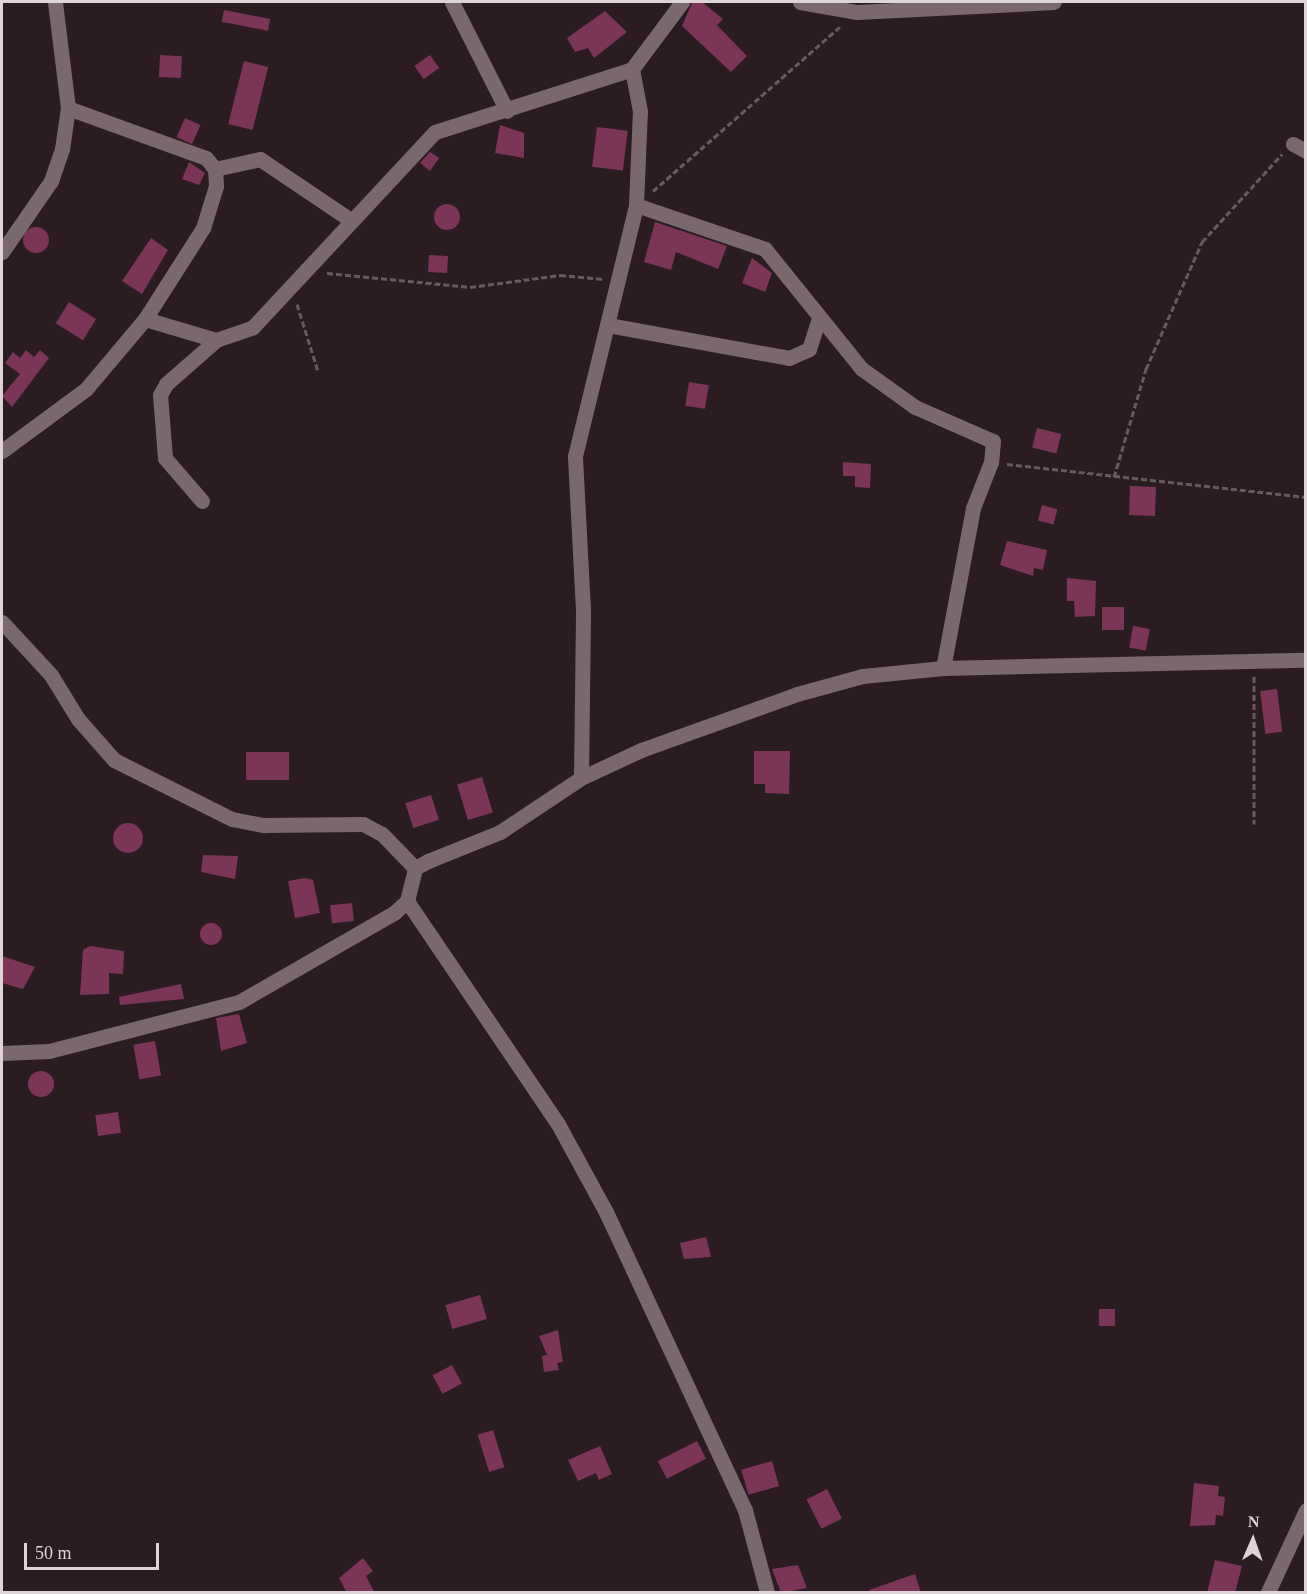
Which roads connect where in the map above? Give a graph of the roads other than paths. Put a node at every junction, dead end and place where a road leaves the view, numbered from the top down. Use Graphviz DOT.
graph roads {
  1 [pos="56,2"];
  2 [pos="452,2"];
  3 [pos="682,2"];
  4 [pos="800,2"];
  5 [pos="1054,2"];
  6 [pos="632,69"];
  7 [pos="68,108"];
  8 [pos="507,111"];
  9 [pos="215,169"];
  10 [pos="636,205"];
  11 [pos="352,221"];
  12 [pos="2,252"];
  13 [pos="819,318"];
  14 [pos="145,319"];
  15 [pos="608,325"];
  16 [pos="216,340"];
  17 [pos="2,451"];
  18 [pos="202,501"];
  19 [pos="2,622"];
  20 [pos="1305,660"];
  21 [pos="943,668"];
  22 [pos="581,778"];
  23 [pos="415,868"];
  24 [pos="406,901"];
  25 [pos="2,1053"];
  26 [pos="1305,1510"];
  27 [pos="767,1593"];
  28 [pos="1268,1593"];
  1 -- 7 [label="street"];
  2 -- 8 [label="street"];
  3 -- 6 [label="street"];
  4 -- 5 [label="street"];
  6 -- 8 [label="street"];
  6 -- 10 [label="street"];
  7 -- 9 [label="street"];
  7 -- 12 [label="street"];
  8 -- 11 [label="street"];
  9 -- 11 [label="street"];
  9 -- 14 [label="street"];
  10 -- 13 [label="street"];
  10 -- 15 [label="street"];
  11 -- 16 [label="street"];
  13 -- 15 [label="street"];
  13 -- 21 [label="street"];
  14 -- 16 [label="street"];
  14 -- 17 [label="street"];
  15 -- 22 [label="street"];
  16 -- 18 [label="street"];
  19 -- 23 [label="street"];
  20 -- 21 [label="street"];
  21 -- 22 [label="street"];
  22 -- 23 [label="street"];
  23 -- 24 [label="street"];
  24 -- 25 [label="street"];
  24 -- 27 [label="street"];
  26 -- 28 [label="street"];
}
